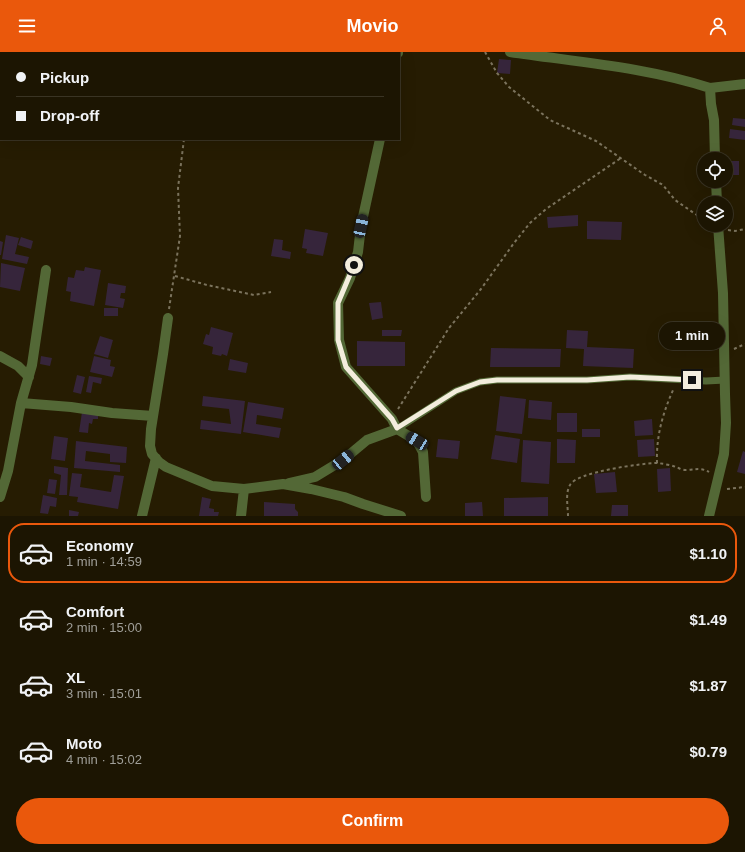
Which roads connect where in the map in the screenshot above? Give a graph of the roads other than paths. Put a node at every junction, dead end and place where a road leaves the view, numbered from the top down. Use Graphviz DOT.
graph roads {
  1 [pos="510,52"];
  2 [pos="745,84"];
  3 [pos="710,88"];
  4 [pos="380,140"];
  5 [pos="715,152"];
  6 [pos="718,232"];
  7 [pos="46,270"];
  8 [pos="168,318"];
  9 [pos="0,356"];
  10 [pos="29,377"];
  11 [pos="725,380"];
  12 [pos="20,403"];
  13 [pos="153,416"];
  14 [pos="397,428"];
  15 [pos="156,458"];
  16 [pos="283,484"];
  17 [pos="244,489"];
  18 [pos="0,497"];
  19 [pos="426,498"];
  20 [pos="142,516"];
  21 [pos="241,516"];
  22 [pos="400,516"];
  23 [pos="709,516"];
  1 -- 3 [label="street"];
  2 -- 3 [label="street"];
  3 -- 5 [label="street"];
  4 -- 14 [label="street"];
  6 -- 11 [label="street"];
  7 -- 10 [label="street"];
  8 -- 13 [label="street"];
  9 -- 10 [label="street"];
  10 -- 12 [label="street"];
  11 -- 14 [label="lane"];
  11 -- 23 [label="street"];
  12 -- 13 [label="street"];
  12 -- 18 [label="street"];
  13 -- 15 [label="street"];
  14 -- 16 [label="street"];
  14 -- 19 [label="street"];
  15 -- 17 [label="street"];
  15 -- 20 [label="street"];
  16 -- 17 [label="street"];
  16 -- 22 [label="street"];
  17 -- 21 [label="street"];
}
